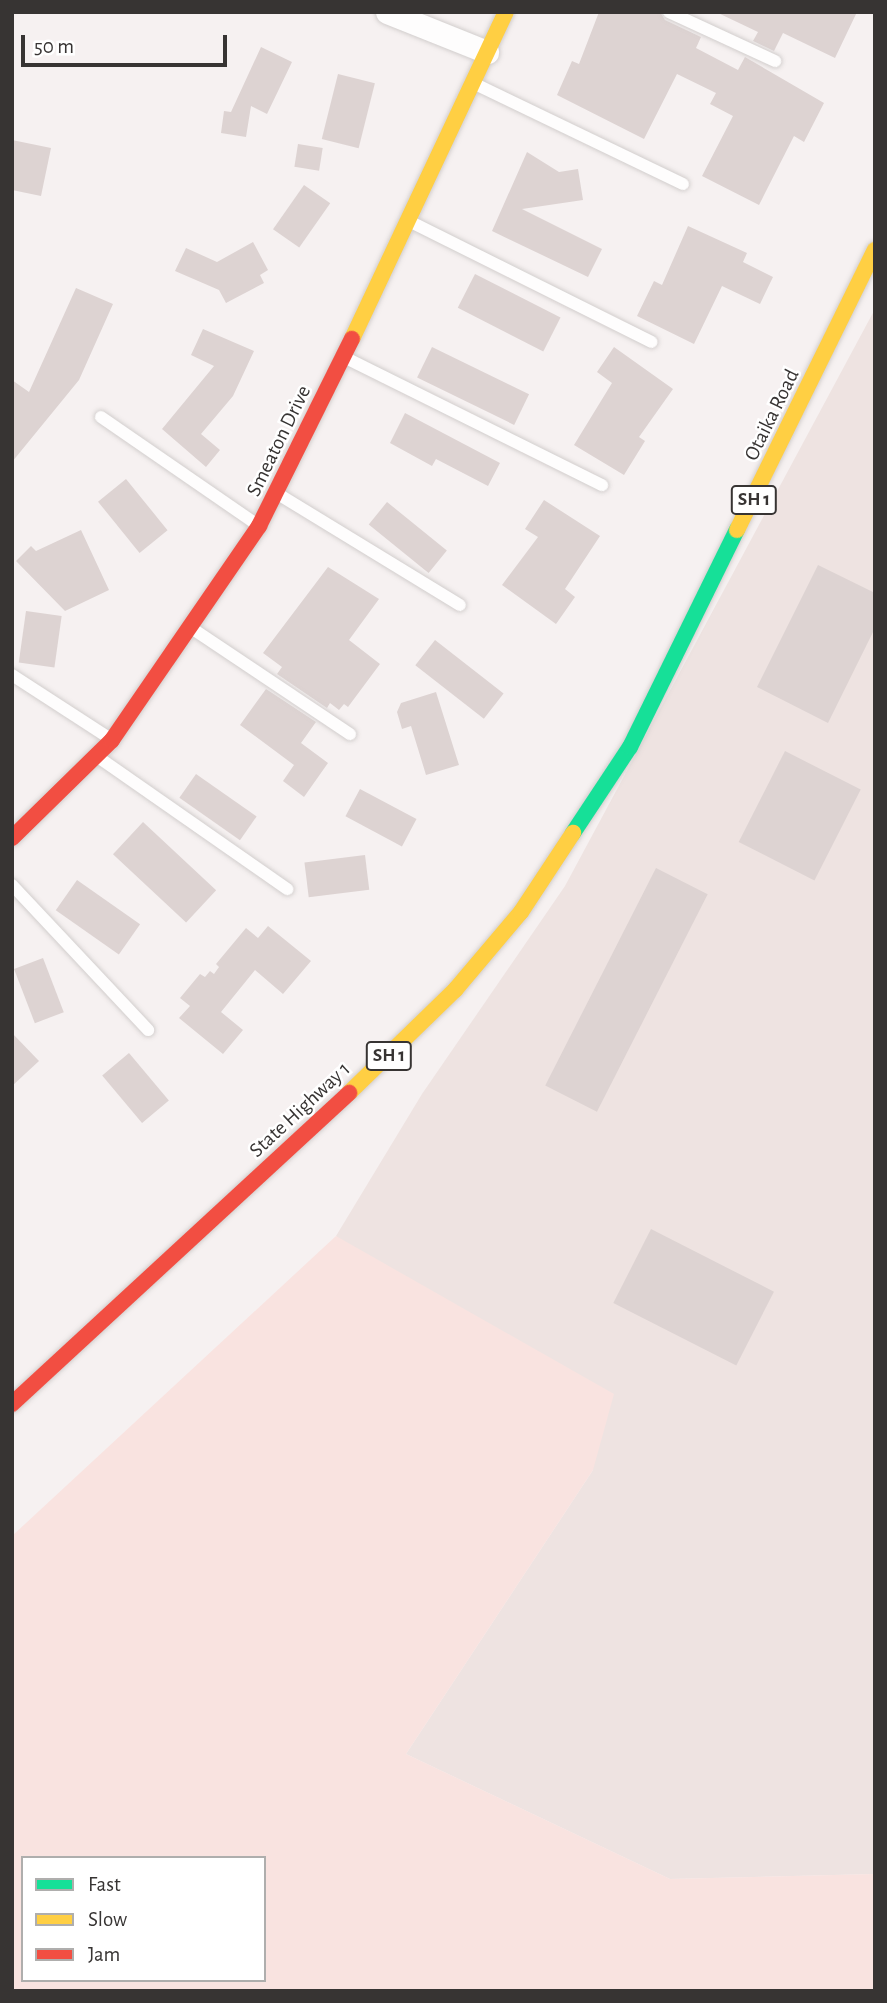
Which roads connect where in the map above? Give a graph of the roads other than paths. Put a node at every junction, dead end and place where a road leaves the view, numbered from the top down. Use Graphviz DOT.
graph roads {
  1 [pos="387,12"];
  2 [pos="506,12"];
  3 [pos="669,12"];
  4 [pos="487,52"];
  5 [pos="775,61"];
  6 [pos="473,83"];
  7 [pos="683,184"];
  8 [pos="409,221"];
  9 [pos="875,250"];
  10 [pos="652,342"];
  11 [pos="343,357"];
  12 [pos="101,417"];
  13 [pos="602,485"];
  14 [pos="278,494"];
  15 [pos="259,526"];
  16 [pos="460,605"];
  17 [pos="193,629"];
  18 [pos="12,675"];
  19 [pos="350,734"];
  20 [pos="112,740"];
  21 [pos="630,747"];
  22 [pos="98,757"];
  23 [pos="12,838"];
  24 [pos="12,885"];
  25 [pos="287,889"];
  26 [pos="148,1030"];
  27 [pos="12,1404"];
  1 -- 4 [label="street"];
  2 -- 4 [label="main road, Smeaton Drive"];
  3 -- 5 [label="lane"];
  4 -- 6 [label="main road, Smeaton Drive"];
  6 -- 7 [label="lane"];
  6 -- 8 [label="main road, Smeaton Drive"];
  8 -- 10 [label="lane"];
  8 -- 11 [label="main road, Smeaton Drive"];
  9 -- 21 [label="main road, Otaika Road / SH 1"];
  11 -- 13 [label="lane"];
  11 -- 14 [label="main road, Smeaton Drive"];
  12 -- 15 [label="lane"];
  14 -- 15 [label="main road, Smeaton Drive"];
  14 -- 16 [label="lane"];
  15 -- 17 [label="main road, Smeaton Drive"];
  17 -- 19 [label="lane"];
  17 -- 20 [label="main road, Smeaton Drive"];
  18 -- 20 [label="lane"];
  20 -- 22 [label="main road, Smeaton Drive"];
  21 -- 27 [label="main road, State Highway 1 / SH 1"];
  22 -- 23 [label="main road, Smeaton Drive"];
  22 -- 25 [label="lane"];
  24 -- 26 [label="lane"];
}
